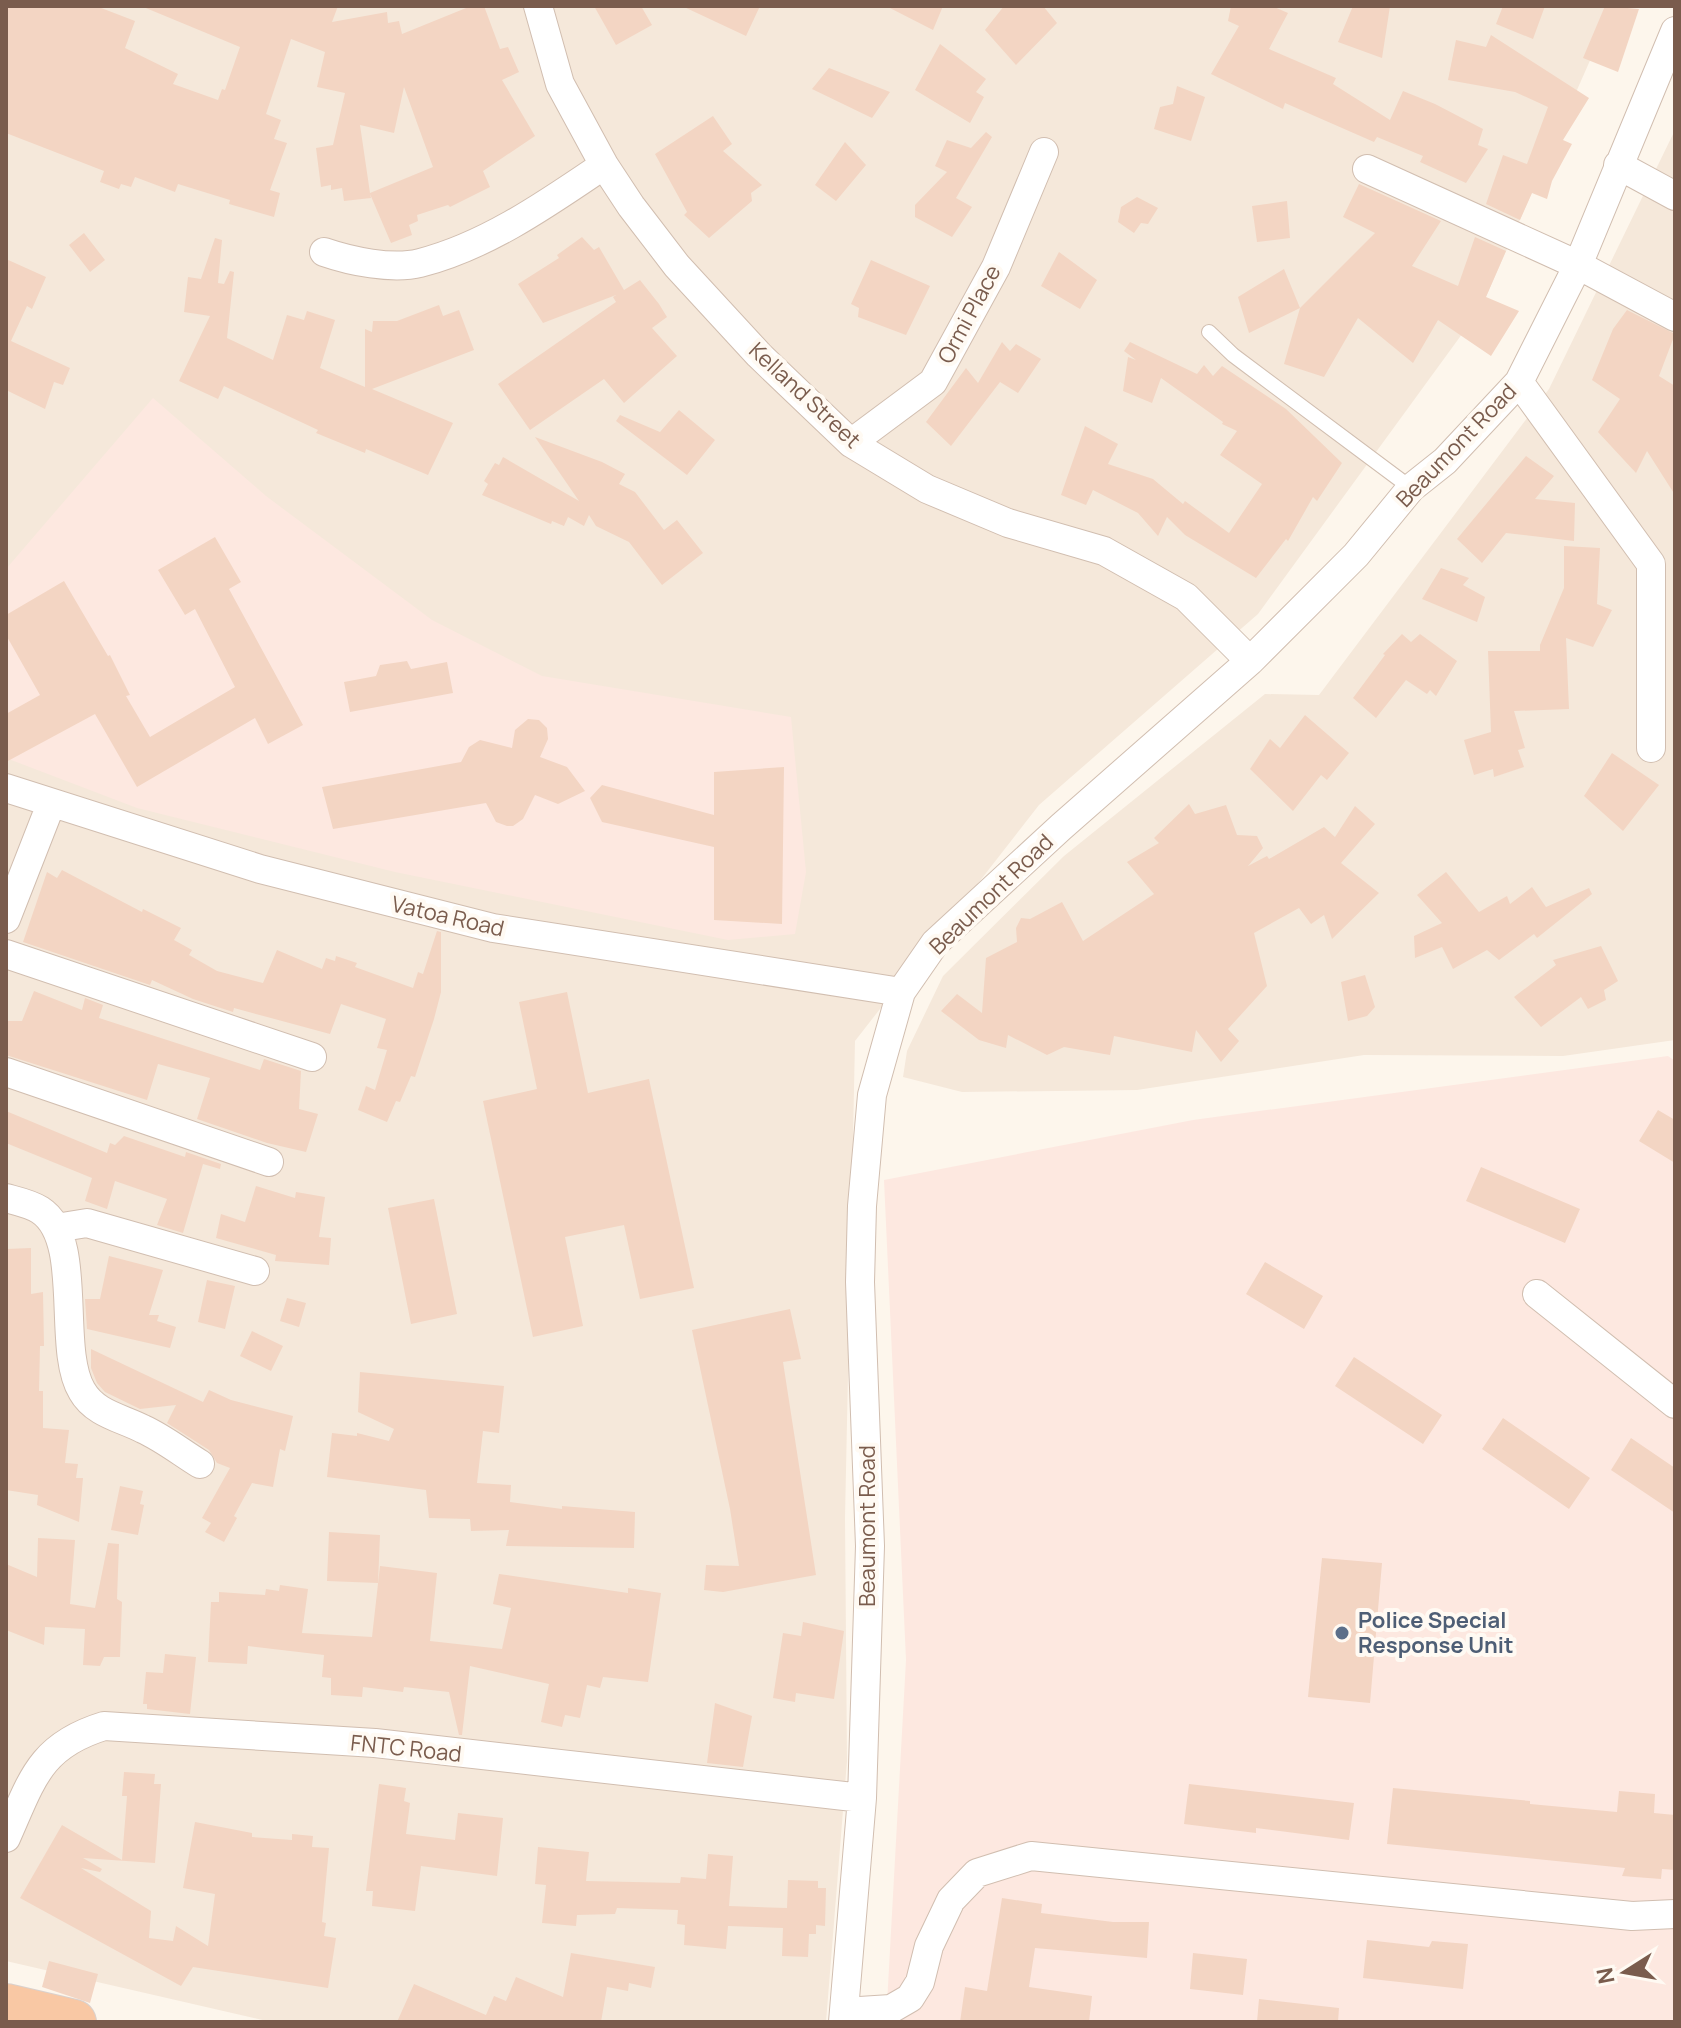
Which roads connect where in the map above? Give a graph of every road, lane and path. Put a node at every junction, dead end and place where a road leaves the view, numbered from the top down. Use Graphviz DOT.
graph roads {
  1 [pos="538,6"];
  2 [pos="1675,31"];
  3 [pos="1044,152"];
  4 [pos="604,165"];
  5 [pos="1618,165"];
  6 [pos="1367,169"];
  7 [pos="1675,196"];
  8 [pos="324,252"];
  9 [pos="1578,265"];
  10 [pos="1675,317"];
  11 [pos="1209,332"];
  12 [pos="1519,382"];
  13 [pos="851,443"];
  14 [pos="1411,488"];
  15 [pos="1250,661"];
  16 [pos="1651,748"];
  17 [pos="6,788"];
  18 [pos="51,804"];
  19 [pos="6,919"];
  20 [pos="6,954"];
  21 [pos="901,992"];
  22 [pos="312,1057"];
  23 [pos="6,1072"];
  24 [pos="269,1162"];
  25 [pos="6,1198"];
  26 [pos="56,1228"];
  27 [pos="255,1271"];
  28 [pos="1537,1294"];
  29 [pos="1675,1404"];
  30 [pos="200,1464"];
  31 [pos="862,1798"];
  32 [pos="6,1838"];
  33 [pos="1675,1914"];
  34 [pos="6,2006"];
  35 [pos="844,2017"];
  36 [pos="74,2022"];
  1 -- 4 [label="street, Kelland Street"];
  2 -- 5 [label="street, Beaumont Road"];
  3 -- 13 [label="street, Ormi Place"];
  4 -- 8 [label="street"];
  4 -- 13 [label="street, Kelland Street"];
  5 -- 7 [label="street"];
  5 -- 9 [label="street, Beaumont Road"];
  6 -- 9 [label="street"];
  9 -- 10 [label="street"];
  9 -- 12 [label="street, Beaumont Road"];
  11 -- 14 [label="lane"];
  12 -- 14 [label="street, Beaumont Road"];
  12 -- 16 [label="street"];
  13 -- 15 [label="street, Kelland Street"];
  14 -- 15 [label="street, Beaumont Road"];
  15 -- 21 [label="street, Beaumont Road"];
  17 -- 18 [label="street, Vatoa Road"];
  18 -- 19 [label="street"];
  18 -- 21 [label="street, Vatoa Road"];
  20 -- 22 [label="street"];
  21 -- 31 [label="street, Beaumont Road"];
  23 -- 24 [label="street"];
  25 -- 26 [label="street"];
  26 -- 27 [label="street"];
  26 -- 30 [label="street"];
  28 -- 29 [label="street"];
  31 -- 32 [label="street, FNTC Road"];
  31 -- 35 [label="street, Beaumont Road"];
  33 -- 35 [label="street"];
  34 -- 36 [label="highway"];
}
